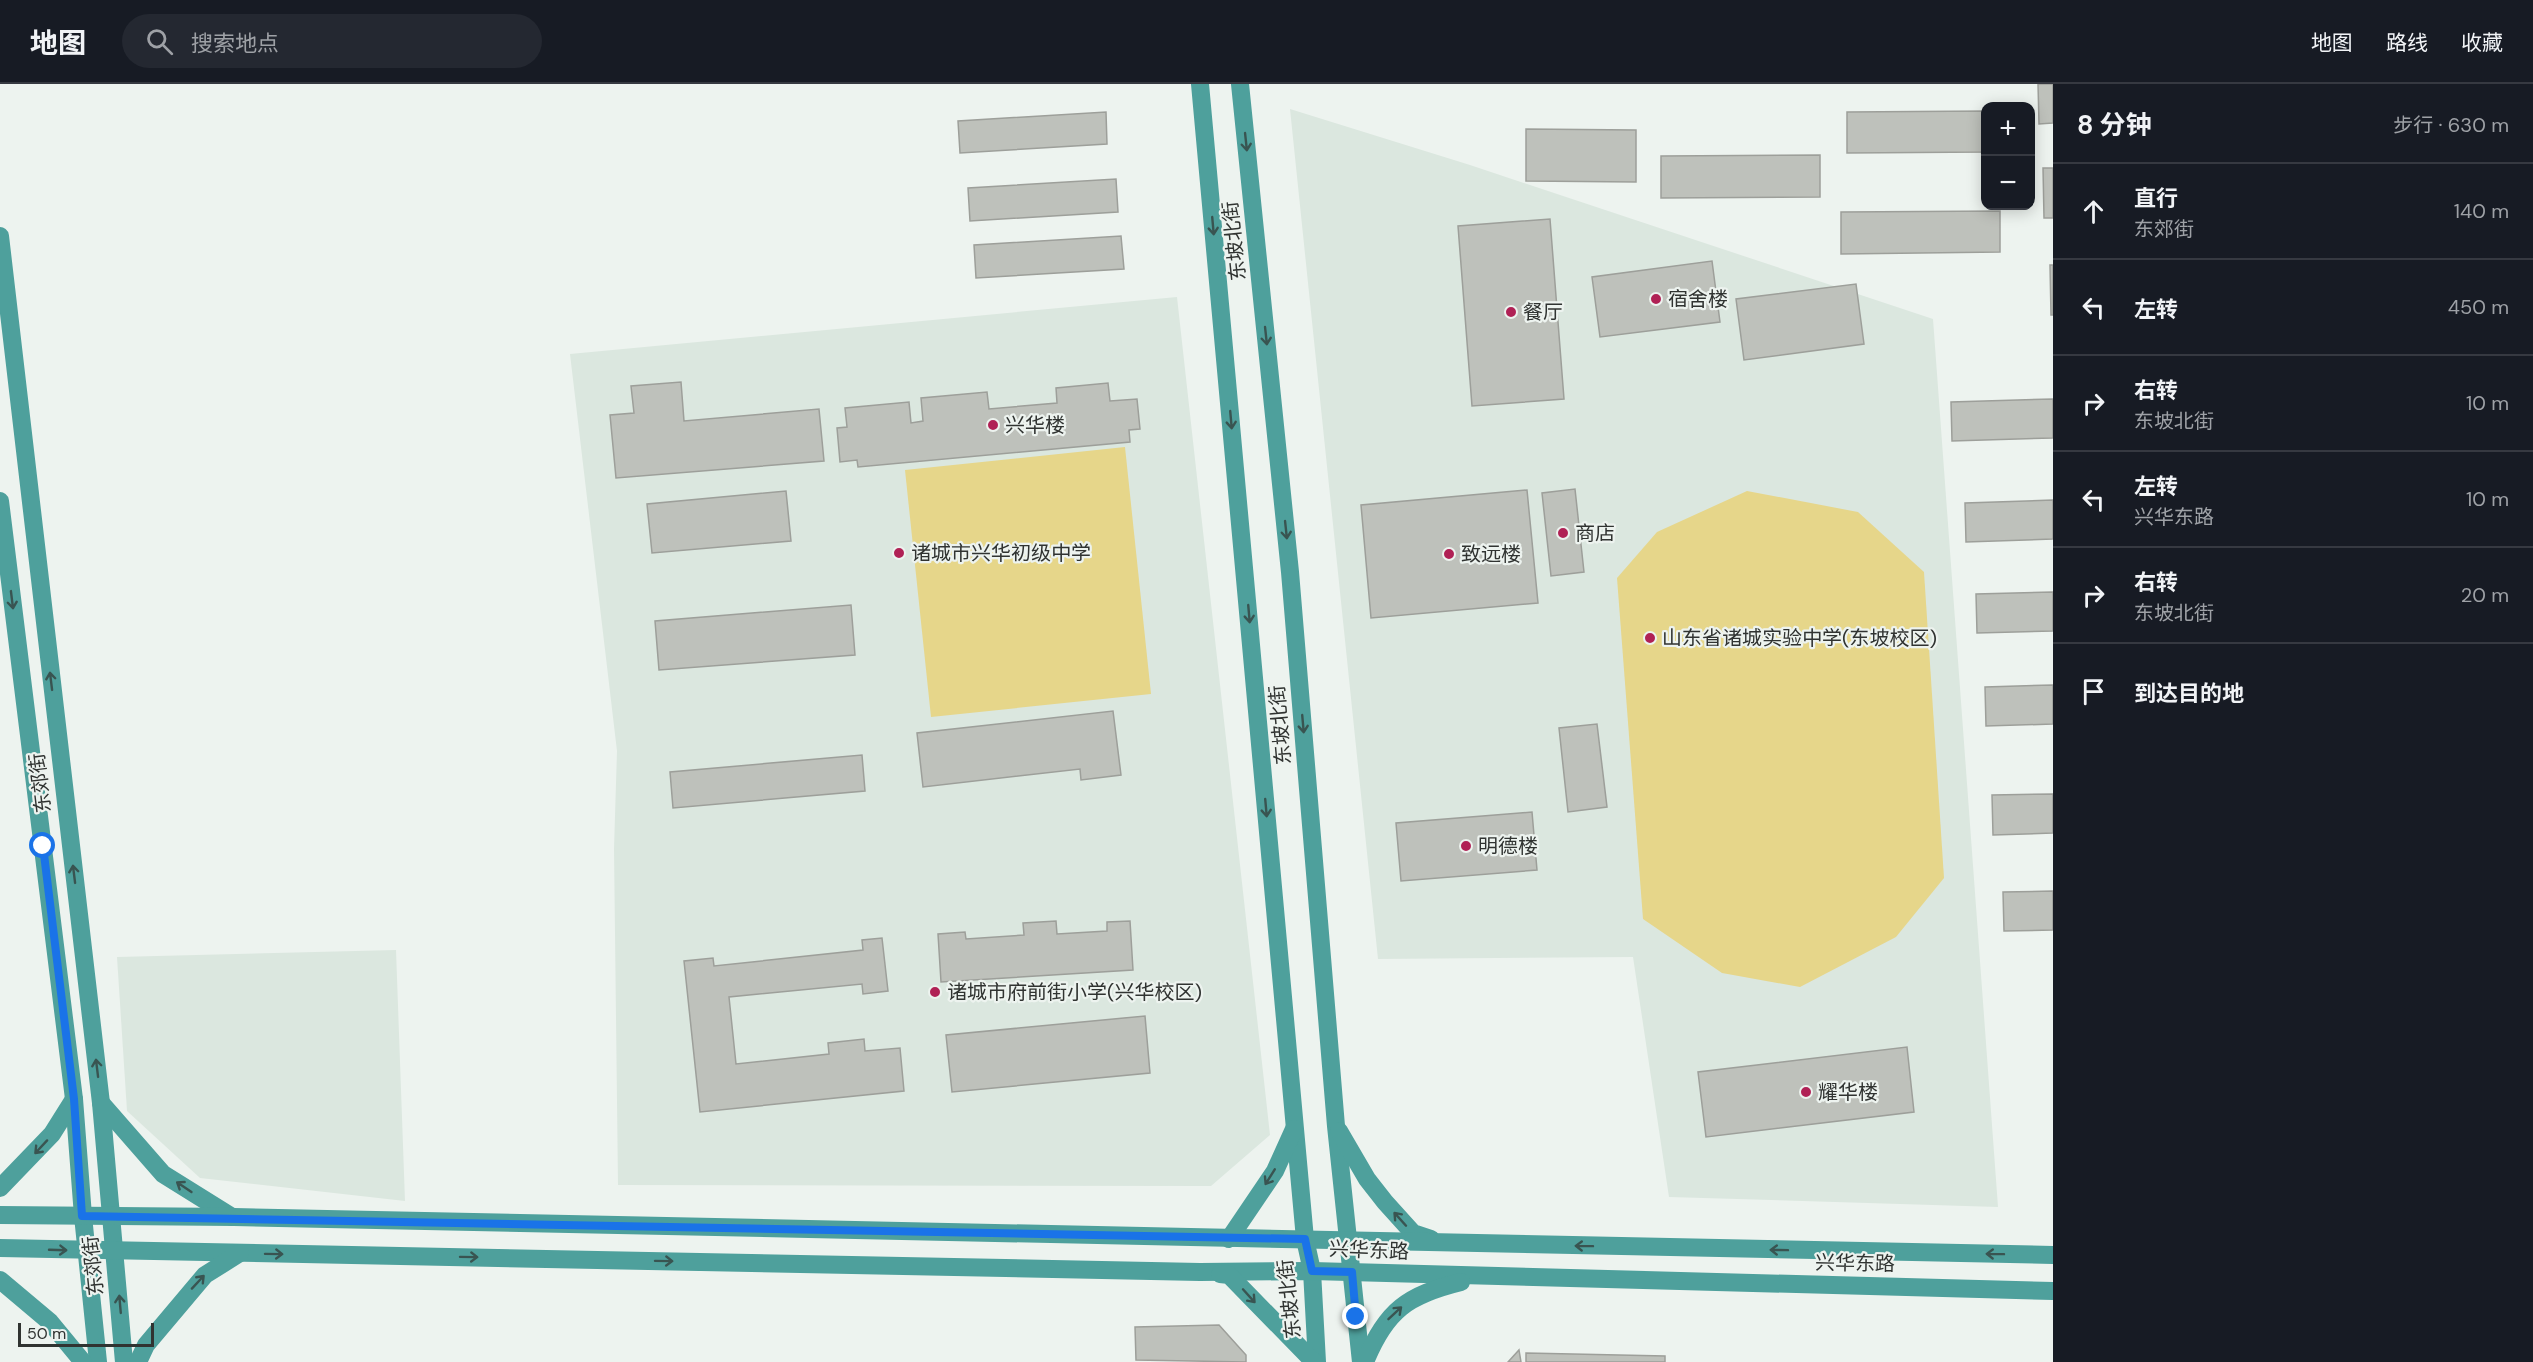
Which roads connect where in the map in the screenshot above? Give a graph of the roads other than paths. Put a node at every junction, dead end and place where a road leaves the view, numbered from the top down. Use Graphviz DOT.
graph roads {
  1 [pos="1200,84"];
  2 [pos="1240,84"];
  3 [pos="0,236"];
  4 [pos="0,501"];
  5 [pos="74,1099"];
  6 [pos="101,1103"];
  7 [pos="1295,1124"];
  8 [pos="1336,1126"];
  9 [pos="0,1188"];
  10 [pos="0,1215"];
  11 [pos="82,1216"];
  12 [pos="111,1216"];
  13 [pos="234,1217"];
  14 [pos="1229,1239"];
  15 [pos="1305,1239"];
  16 [pos="1348,1241"];
  17 [pos="1450,1244"];
  18 [pos="0,1248"];
  19 [pos="87,1251"];
  20 [pos="115,1251"];
  21 [pos="240,1253"];
  22 [pos="2053,1255"];
  23 [pos="1312,1271"];
  24 [pos="1200,1272"];
  25 [pos="1352,1272"];
  26 [pos="1483,1276"];
  27 [pos="0,1280"];
  28 [pos="2053,1291"];
  29 [pos="83,1362"];
  30 [pos="98,1362"];
  31 [pos="124,1362"];
  32 [pos="138,1362"];
  33 [pos="1316,1362"];
  34 [pos="1363,1362"];
  1 -- 7 [label="main road, 东坡北街, one-way"];
  2 -- 8 [label="main road, 东坡北街, one-way"];
  6 -- 3 [label="main road, 东郊街, one-way"];
  4 -- 5 [label="main road, 东郊街, one-way"];
  5 -- 9 [label="main road, one-way"];
  5 -- 11 [label="main road, 东郊街"];
  6 -- 12 [label="main road, 东郊街"];
  13 -- 6 [label="main road, one-way"];
  7 -- 14 [label="main road, one-way"];
  7 -- 15 [label="main road, 东坡北街"];
  8 -- 16 [label="main road, 东坡北街"];
  17 -- 8 [label="main road, one-way"];
  10 -- 11 [label="main road"];
  11 -- 12 [label="main road"];
  11 -- 19 [label="main road, 东郊街"];
  12 -- 13 [label="main road"];
  12 -- 20 [label="main road, 东郊街"];
  13 -- 14 [label="main road"];
  14 -- 15 [label="main road"];
  15 -- 16 [label="main road"];
  15 -- 23 [label="main road, 东坡北街"];
  16 -- 17 [label="main road"];
  16 -- 25 [label="main road, 东坡北街"];
  22 -- 17 [label="main road, one-way"];
  18 -- 19 [label="main road, 兴华东路, one-way"];
  19 -- 20 [label="main road, 兴华东路"];
  19 -- 30 [label="main road, 东郊街"];
  20 -- 21 [label="main road, 兴华东路"];
  31 -- 20 [label="main road, 东郊街, one-way"];
  21 -- 24 [label="main road, 兴华东路, one-way"];
  32 -- 21 [label="main road, one-way"];
  23 -- 24 [label="main road, 兴华东路"];
  23 -- 25 [label="main road, 兴华东路"];
  23 -- 33 [label="main road, 东坡北街"];
  24 -- 33 [label="main road, one-way"];
  25 -- 26 [label="main road, 兴华东路"];
  25 -- 34 [label="main road, 东坡北街"];
  26 -- 28 [label="main road, 兴华东路"];
  34 -- 26 [label="main road, one-way"];
  27 -- 29 [label="main road"];
}
